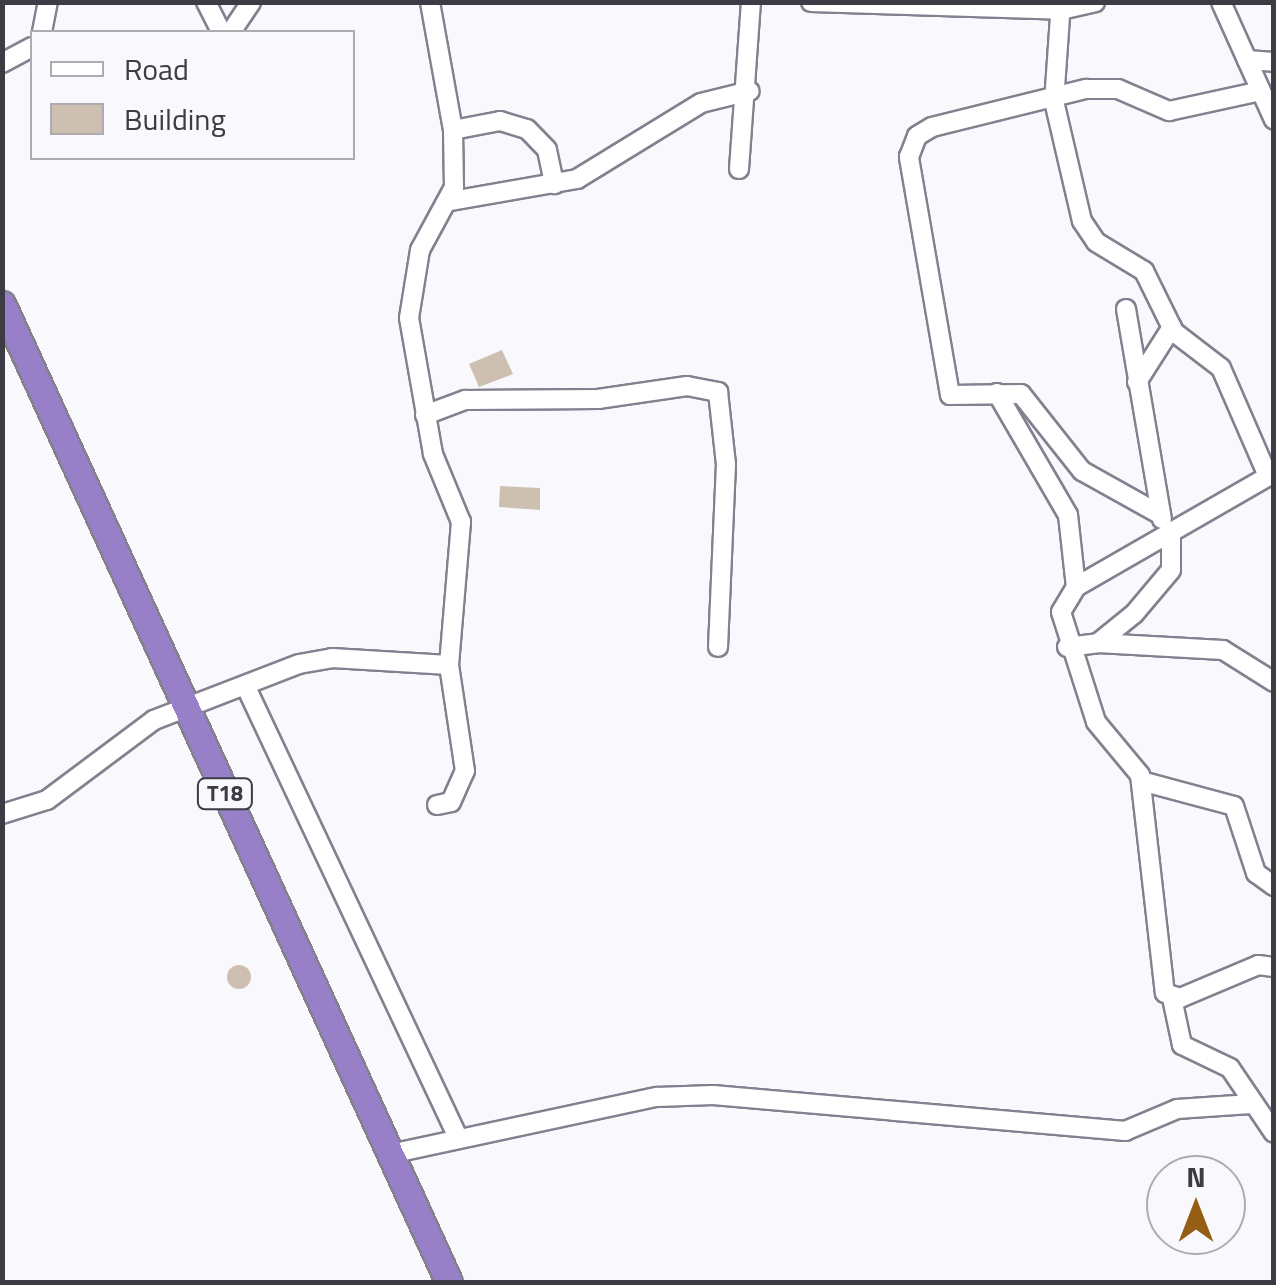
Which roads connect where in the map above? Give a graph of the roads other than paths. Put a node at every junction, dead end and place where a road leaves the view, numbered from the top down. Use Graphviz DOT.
graph roads {
  1 [pos="48,2"];
  2 [pos="206,2"];
  3 [pos="251,2"];
  4 [pos="430,2"];
  5 [pos="751,2"];
  6 [pos="812,2"];
  7 [pos="1094,2"];
  8 [pos="1221,2"];
  9 [pos="1061,6"];
  10 [pos="42,30"];
  11 [pos="220,30"];
  12 [pos="232,30"];
  13 [pos="30,48"];
  14 [pos="1247,60"];
  15 [pos="1274,62"];
  16 [pos="2,63"];
  17 [pos="750,91"];
  18 [pos="1261,91"];
  19 [pos="1054,102"];
  20 [pos="1274,120"];
  21 [pos="453,130"];
  22 [pos="739,169"];
  23 [pos="554,184"];
  24 [pos="451,201"];
  25 [pos="2,304"];
  26 [pos="1126,310"];
  27 [pos="1172,326"];
  28 [pos="1137,382"];
  29 [pos="997,393"];
  30 [pos="425,415"];
  31 [pos="1271,475"];
  32 [pos="1166,527"];
  33 [pos="1076,587"];
  34 [pos="1098,644"];
  35 [pos="718,647"];
  36 [pos="1067,647"];
  37 [pos="449,665"];
  38 [pos="1274,682"];
  39 [pos="246,686"];
  40 [pos="186,708"];
  41 [pos="1141,781"];
  42 [pos="437,805"];
  43 [pos="2,814"];
  44 [pos="1274,886"];
  45 [pos="1274,966"];
  46 [pos="1172,998"];
  47 [pos="1251,1104"];
  48 [pos="1274,1132"];
  49 [pos="458,1137"];
  50 [pos="390,1154"];
  51 [pos="449,1282"];
  1 -- 10 [label="street"];
  2 -- 11 [label="street"];
  3 -- 12 [label="street"];
  4 -- 21 [label="street"];
  5 -- 17 [label="street"];
  6 -- 9 [label="street"];
  7 -- 9 [label="street"];
  8 -- 14 [label="street"];
  9 -- 19 [label="street"];
  13 -- 16 [label="street"];
  14 -- 15 [label="street"];
  14 -- 18 [label="street"];
  17 -- 22 [label="street"];
  17 -- 23 [label="street"];
  18 -- 19 [label="street"];
  18 -- 20 [label="street"];
  19 -- 27 [label="street"];
  19 -- 29 [label="street"];
  21 -- 23 [label="street"];
  21 -- 24 [label="street"];
  23 -- 24 [label="street"];
  24 -- 30 [label="street"];
  25 -- 40 [label="highway, T18"];
  26 -- 28 [label="street"];
  27 -- 28 [label="street"];
  27 -- 31 [label="street"];
  28 -- 32 [label="street"];
  29 -- 32 [label="street"];
  29 -- 33 [label="street"];
  30 -- 35 [label="street"];
  30 -- 37 [label="street"];
  31 -- 32 [label="street"];
  32 -- 33 [label="street"];
  32 -- 34 [label="street"];
  33 -- 36 [label="street"];
  34 -- 36 [label="street"];
  34 -- 38 [label="street"];
  36 -- 41 [label="street"];
  37 -- 39 [label="street"];
  37 -- 42 [label="street"];
  39 -- 40 [label="street"];
  39 -- 49 [label="street"];
  40 -- 43 [label="street"];
  40 -- 50 [label="highway, T18"];
  41 -- 44 [label="street"];
  41 -- 46 [label="street"];
  45 -- 46 [label="street"];
  46 -- 47 [label="street"];
  47 -- 48 [label="street"];
  47 -- 49 [label="street"];
  49 -- 50 [label="street"];
  50 -- 51 [label="highway, T18"];
}
